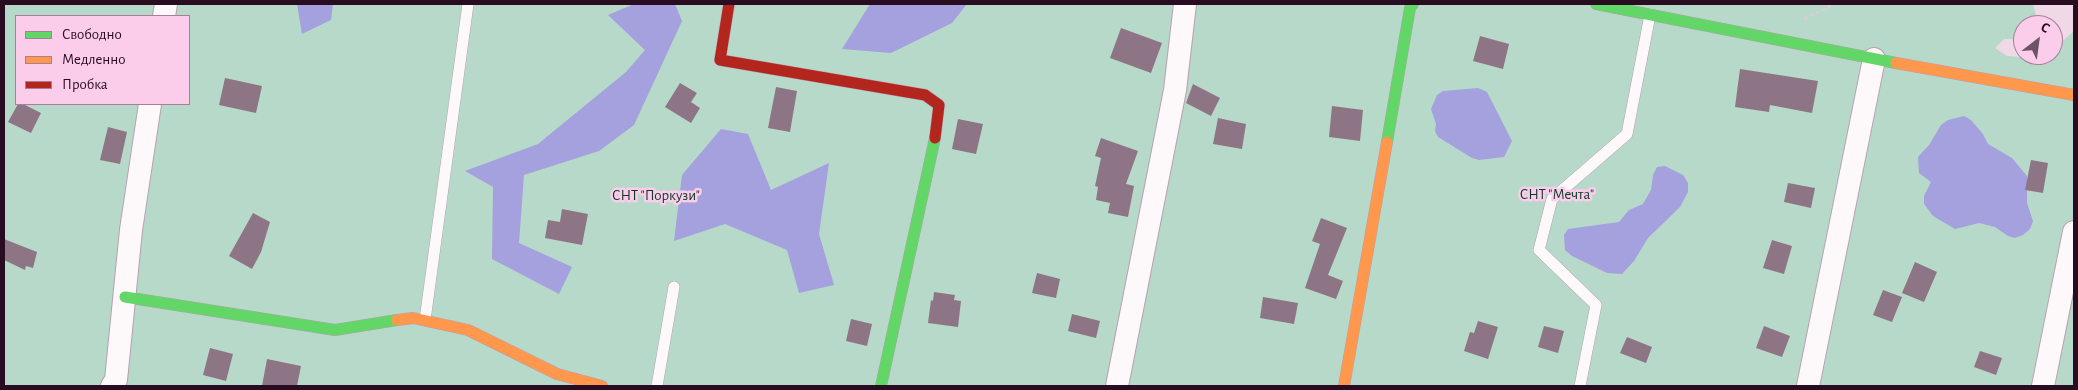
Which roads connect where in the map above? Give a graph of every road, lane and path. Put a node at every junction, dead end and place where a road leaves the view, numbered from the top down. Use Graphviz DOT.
graph roads {
  1 [pos="468,4"];
  2 [pos="729,4"];
  3 [pos="1184,4"];
  4 [pos="1413,4"];
  5 [pos="1596,4"];
  6 [pos="1650,15"];
  7 [pos="1874,59"];
  8 [pos="2074,95"];
  9 [pos="150,105"];
  10 [pos="2074,232"];
  11 [pos="674,287"];
  12 [pos="125,297"];
  13 [pos="424,320"];
  14 [pos="112,386"];
  15 [pos="602,386"];
  16 [pos="658,386"];
  17 [pos="881,386"];
  18 [pos="1117,386"];
  19 [pos="1344,386"];
  20 [pos="1580,386"];
  21 [pos="1808,386"];
  22 [pos="2043,386"];
  1 -- 13 [label="lane"];
  2 -- 17 [label="street"];
  3 -- 18 [label="street"];
  4 -- 19 [label="street"];
  5 -- 6 [label="street"];
  6 -- 7 [label="street"];
  6 -- 20 [label="lane"];
  7 -- 8 [label="street"];
  7 -- 21 [label="street"];
  9 -- 12 [label="street"];
  10 -- 22 [label="street"];
  11 -- 16 [label="lane"];
  12 -- 13 [label="street"];
  12 -- 14 [label="street"];
  13 -- 15 [label="street"];
}
